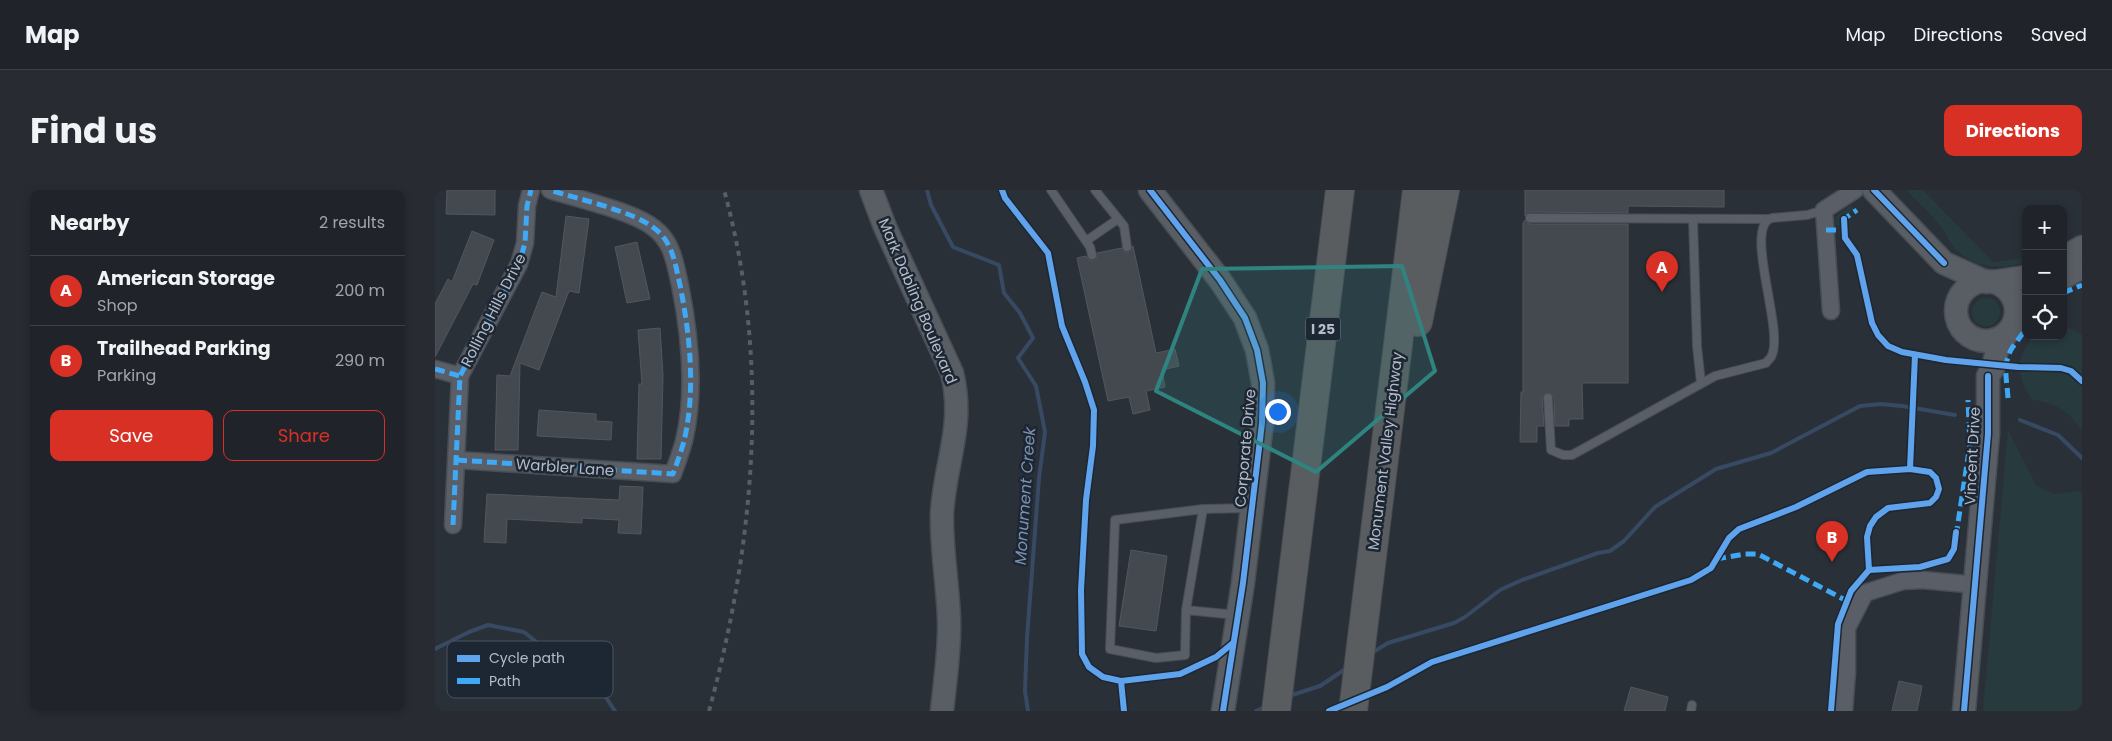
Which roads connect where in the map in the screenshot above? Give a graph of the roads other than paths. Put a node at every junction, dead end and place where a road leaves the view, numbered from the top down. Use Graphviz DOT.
graph roads {
  1 [pos="531,190"];
  2 [pos="550,190"];
  3 [pos="871,190"];
  4 [pos="1051,190"];
  5 [pos="1095,190"];
  6 [pos="1150,190"];
  7 [pos="1322,190"];
  8 [pos="1340,190"];
  9 [pos="1417,190"];
  10 [pos="1445,190"];
  11 [pos="1855,190"];
  12 [pos="1874,190"];
  13 [pos="1824,210"];
  14 [pos="1530,218"];
  15 [pos="1118,219"];
  16 [pos="1693,220"];
  17 [pos="1767,220"];
  18 [pos="1086,241"];
  19 [pos="1127,247"];
  20 [pos="2082,247"];
  21 [pos="1092,254"];
  22 [pos="2067,256"];
  23 [pos="1944,263"];
  24 [pos="2082,267"];
  25 [pos="2067,276"];
  26 [pos="2022,278"];
  27 [pos="1989,282"];
  28 [pos="1958,303"];
  29 [pos="2021,307"];
  30 [pos="1831,311"];
  31 [pos="2007,333"];
  32 [pos="1971,337"];
  33 [pos="435,369"];
  34 [pos="460,376"];
  35 [pos="1988,376"];
  36 [pos="1701,383"];
  37 [pos="1548,398"];
  38 [pos="457,460"];
  39 [pos="1384,464"];
  40 [pos="1306,468"];
  41 [pos="1252,508"];
  42 [pos="1203,510"];
  43 [pos="453,526"];
  44 [pos="1976,585"];
  45 [pos="1186,610"];
  46 [pos="1238,616"];
  47 [pos="942,711"];
  48 [pos="1223,711"];
  49 [pos="1276,711"];
  50 [pos="1353,711"];
  51 [pos="1844,711"];
  52 [pos="1964,711"];
  1 -- 34 [label="street, Rolling Hills Drive"];
  2 -- 38 [label="street, Warbler Lane"];
  3 -- 47 [label="street, Mark Dabling Boulevard"];
  4 -- 18 [label="lane"];
  5 -- 15 [label="lane"];
  6 -- 41 [label="street, Corporate Drive"];
  7 -- 40 [label="highway"];
  8 -- 40 [label="highway, I 25"];
  9 -- 39 [label="highway, Monument Valley Highway"];
  10 -- 39 [label="highway"];
  11 -- 13 [label="street"];
  12 -- 23 [label="street"];
  13 -- 17 [label="lane"];
  13 -- 30 [label="street"];
  14 -- 16 [label="lane"];
  15 -- 18 [label="lane"];
  15 -- 19 [label="lane"];
  16 -- 17 [label="lane"];
  16 -- 36 [label="lane"];
  17 -- 36 [label="lane"];
  18 -- 21 [label="lane"];
  20 -- 22 [label="street"];
  23 -- 27 [label="street"];
  23 -- 28 [label="street"];
  24 -- 25 [label="street"];
  26 -- 27 [label="street"];
  27 -- 28 [label="street"];
  27 -- 29 [label="street"];
  28 -- 32 [label="street"];
  29 -- 31 [label="street"];
  31 -- 32 [label="street"];
  31 -- 35 [label="street, Vincent Drive"];
  32 -- 35 [label="street, Vincent Drive"];
  33 -- 34 [label="street"];
  34 -- 38 [label="street, Rolling Hills Drive"];
  35 -- 44 [label="street, Vincent Drive"];
  36 -- 37 [label="lane"];
  38 -- 43 [label="street, Rolling Hills Drive"];
  39 -- 50 [label="highway, Monument Valley Highway"];
  40 -- 49 [label="highway, I 25"];
  41 -- 42 [label="lane"];
  41 -- 46 [label="street, Corporate Drive"];
  42 -- 45 [label="lane"];
  42 -- 45 [label="lane"];
  44 -- 51 [label="street"];
  44 -- 52 [label="street, Vincent Drive"];
  45 -- 46 [label="lane"];
  46 -- 48 [label="street, Corporate Drive"];
}
